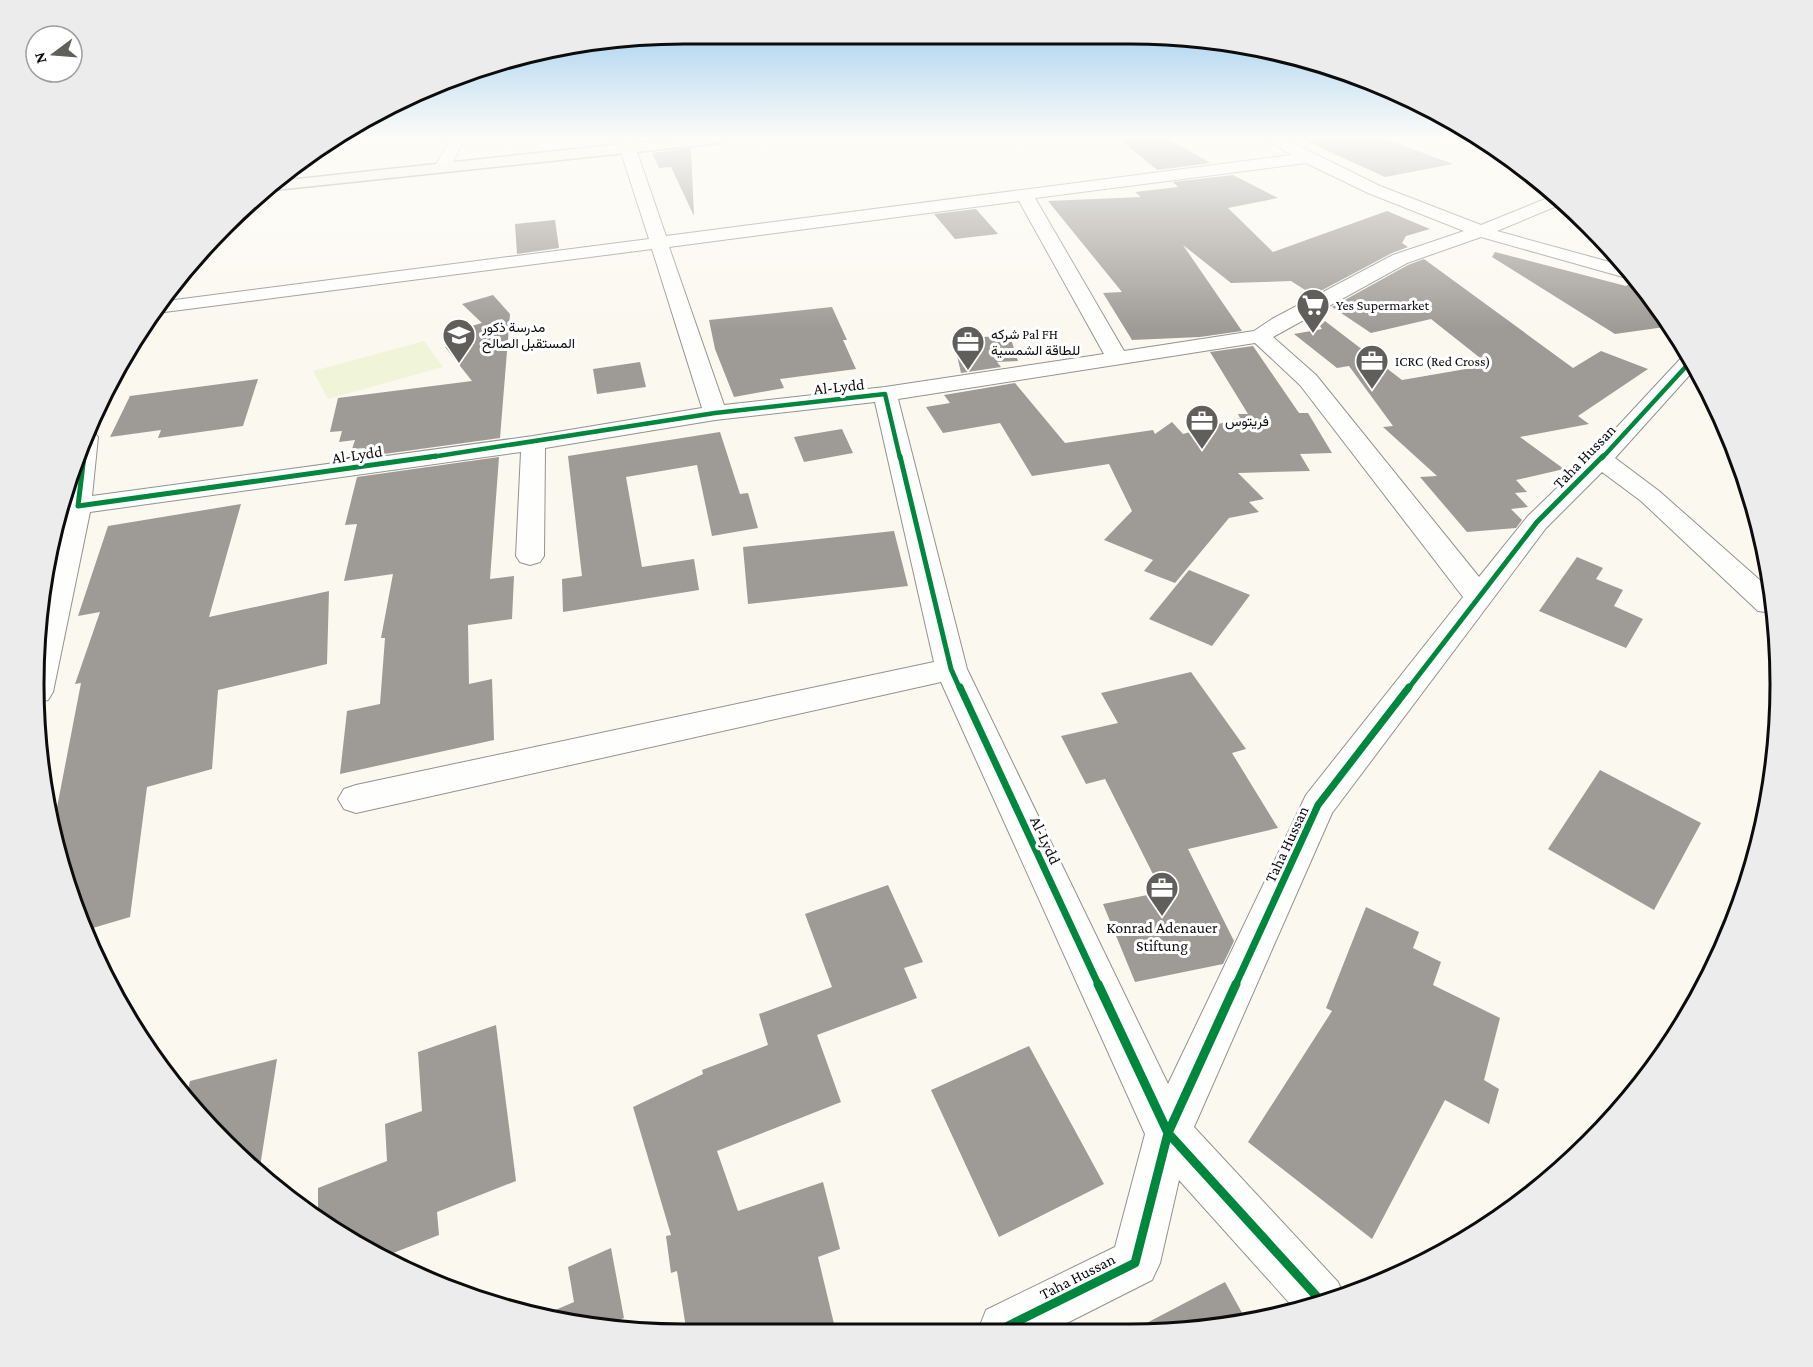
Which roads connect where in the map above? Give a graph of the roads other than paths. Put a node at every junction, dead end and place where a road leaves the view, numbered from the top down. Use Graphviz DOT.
graph roads {
  1 [pos="645,202"];
  2 [pos="980,202"];
  3 [pos="1028,202"];
  4 [pos="1404,202"];
  5 [pos="1551,202"];
  6 [pos="1482,231"];
  7 [pos="657,243"];
  8 [pos="1617,269"];
  9 [pos="166,307"];
  10 [pos="1260,336"];
  11 [pos="1118,359"];
  12 [pos="1686,367"];
  13 [pos="885,394"];
  14 [pos="715,413"];
  15 [pos="533,443"];
  16 [pos="1601,459"];
  17 [pos="83,462"];
  18 [pos="78,506"];
  19 [pos="530,556"];
  20 [pos="1479,597"];
  21 [pos="1764,600"];
  22 [pos="45,657"];
  23 [pos="951,669"];
  24 [pos="356,799"];
  25 [pos="1168,1133"];
  26 [pos="1316,1296"];
  27 [pos="1012,1324"];
  1 -- 7 [label="street"];
  2 -- 7 [label="street"];
  3 -- 11 [label="street"];
  4 -- 6 [label="street"];
  5 -- 6 [label="street"];
  6 -- 8 [label="street"];
  6 -- 10 [label="street"];
  7 -- 9 [label="street"];
  7 -- 14 [label="street"];
  10 -- 11 [label="street"];
  10 -- 20 [label="street"];
  11 -- 13 [label="street"];
  12 -- 16 [label="street, Taha Hussan"];
  13 -- 14 [label="street, Al-Lydd"];
  13 -- 23 [label="street, Al-Lydd"];
  14 -- 15 [label="street, Al-Lydd"];
  15 -- 18 [label="street, Al-Lydd"];
  15 -- 19 [label="street"];
  16 -- 20 [label="street, Taha Hussan"];
  16 -- 21 [label="street"];
  17 -- 18 [label="street"];
  18 -- 22 [label="street"];
  20 -- 25 [label="street, Taha Hussan"];
  23 -- 24 [label="street"];
  23 -- 25 [label="street, Al-Lydd"];
  25 -- 26 [label="street, Al-Lydd"];
  25 -- 27 [label="street, Taha Hussan"];
}
